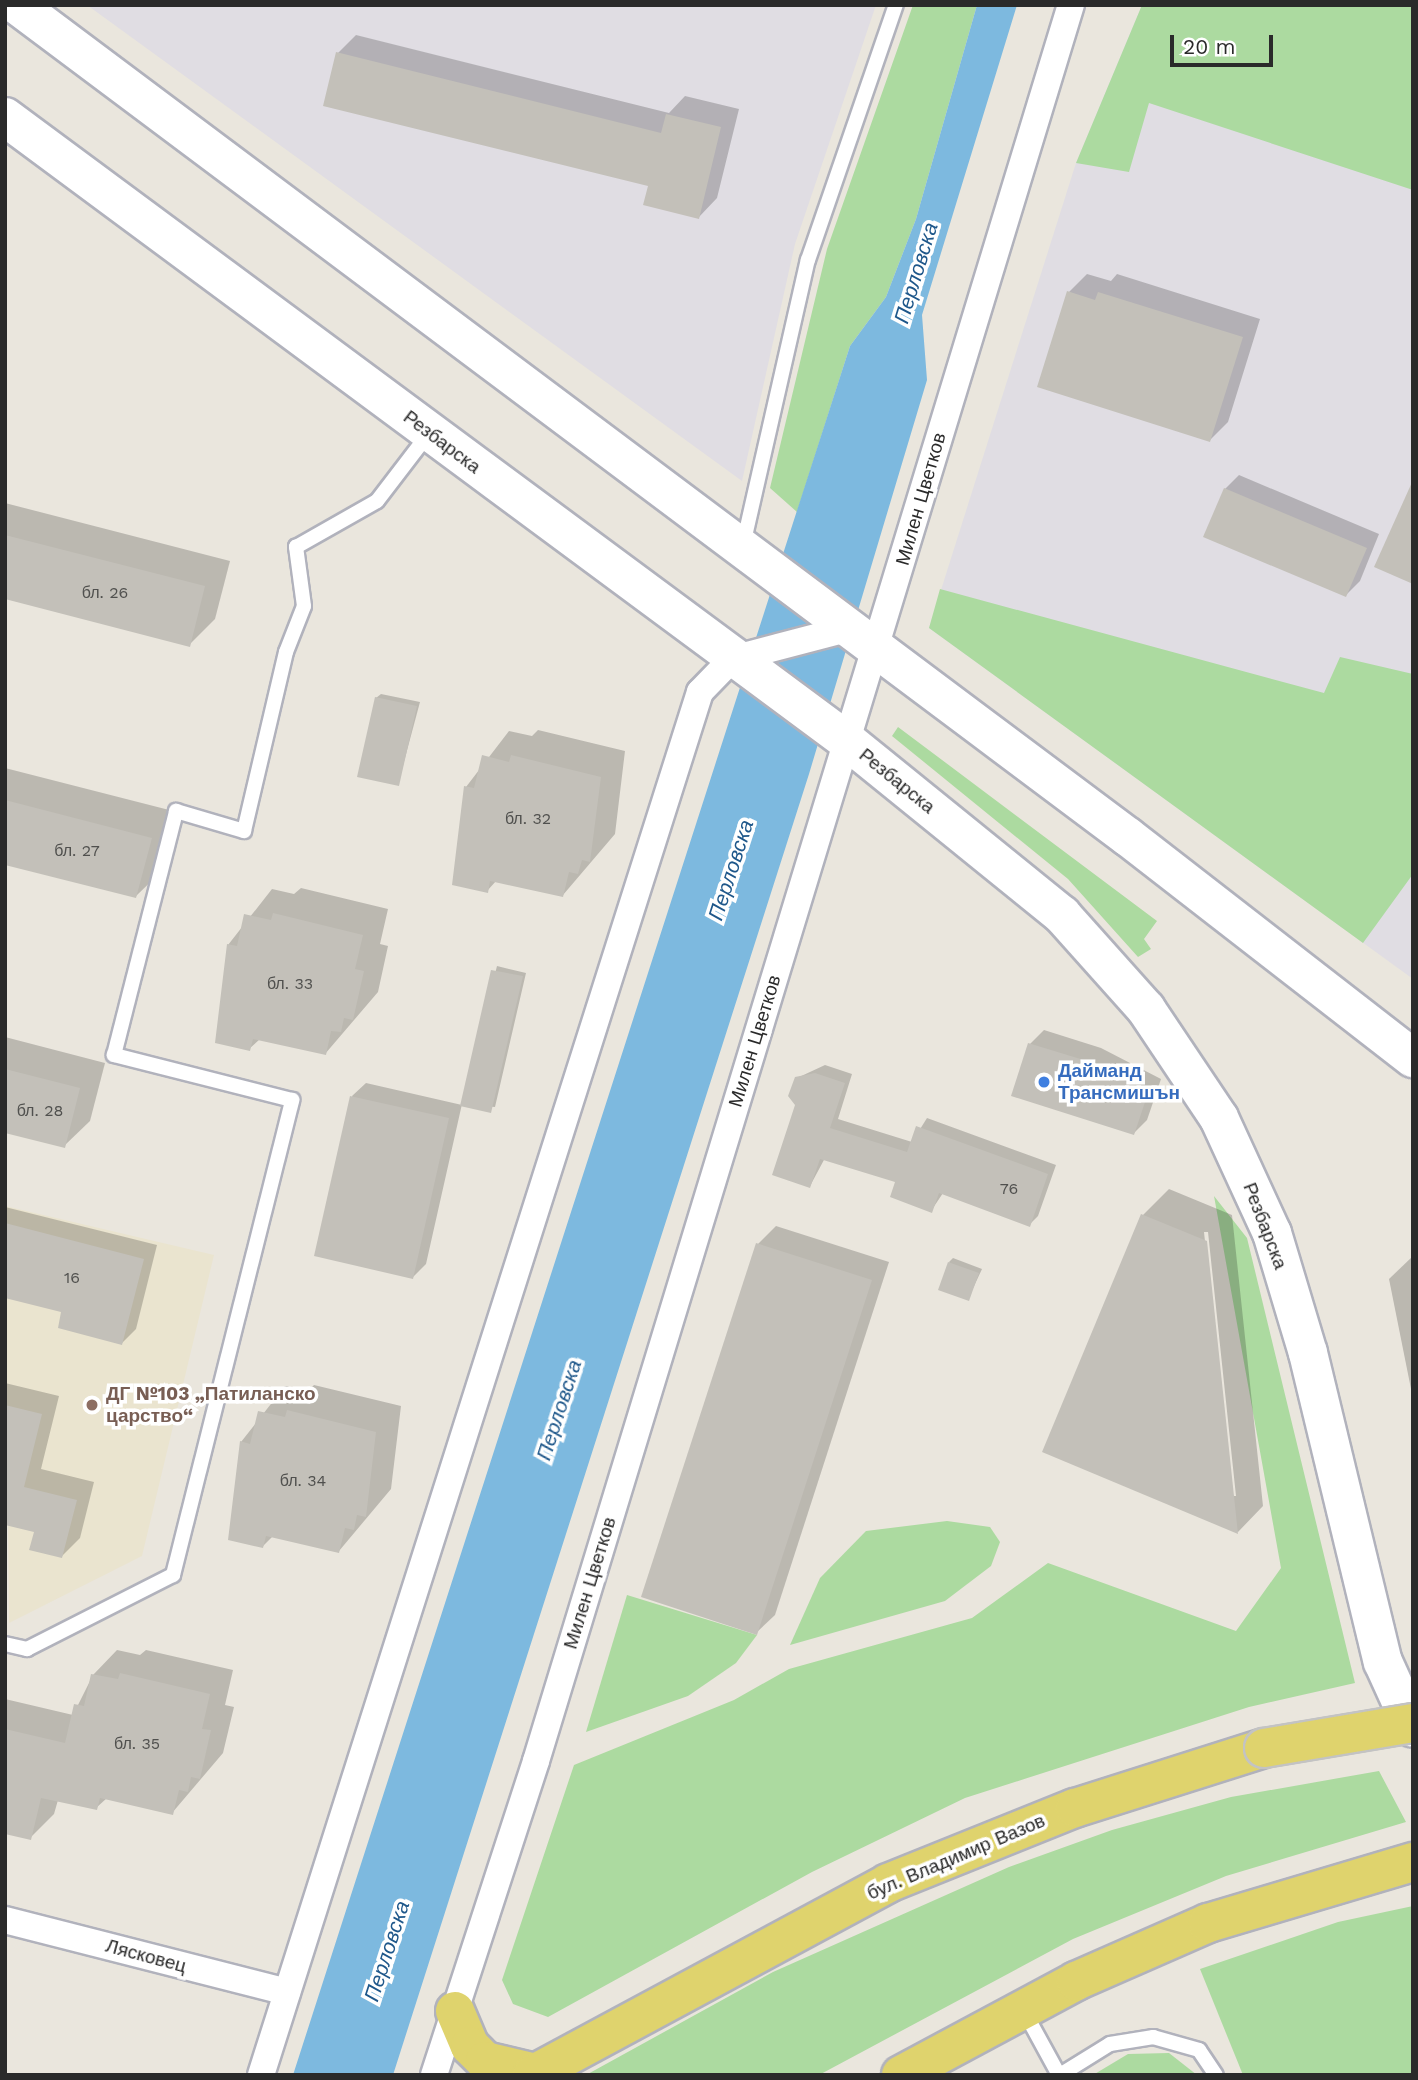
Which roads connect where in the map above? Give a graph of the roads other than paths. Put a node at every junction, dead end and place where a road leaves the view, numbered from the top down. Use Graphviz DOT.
graph roads {
  1 [pos="896,5"];
  2 [pos="1071,5"];
  3 [pos="28,8"];
  4 [pos="5,117"];
  5 [pos="429,432"];
  6 [pos="742,550"];
  7 [pos="846,629"];
  8 [pos="877,652"];
  9 [pos="732,659"];
  10 [pos="846,740"];
  11 [pos="1413,1058"];
  12 [pos="5,1644"];
  13 [pos="1413,1726"];
  14 [pos="1413,1862"];
  15 [pos="5,1920"];
  16 [pos="286,1992"];
  17 [pos="1023,2010"];
  18 [pos="455,2011"];
  19 [pos="534,2074"];
  20 [pos="261,2075"];
  21 [pos="434,2075"];
  22 [pos="901,2075"];
  23 [pos="1059,2075"];
  24 [pos="1216,2075"];
  1 -- 6 [label="lane"];
  2 -- 8 [label="street, Милен Цветков"];
  3 -- 6 [label="street"];
  4 -- 5 [label="street, Резбарска"];
  5 -- 9 [label="street, Резбарска"];
  5 -- 12 [label="lane"];
  6 -- 7 [label="street"];
  7 -- 8 [label="street"];
  7 -- 9 [label="street"];
  8 -- 10 [label="street, Милен Цветков"];
  8 -- 11 [label="street"];
  9 -- 10 [label="street, Резбарска"];
  9 -- 16 [label="street"];
  10 -- 13 [label="street, Резбарска"];
  10 -- 18 [label="street, Милен Цветков"];
  13 -- 19 [label="main road, бул. Владимир Вазов, bridge"];
  14 -- 17 [label="main road"];
  15 -- 16 [label="street, Лясковец"];
  16 -- 20 [label="street"];
  17 -- 22 [label="main road"];
  17 -- 23 [label="lane"];
  18 -- 19 [label="main road"];
  18 -- 21 [label="street, Милен Цветков"];
  23 -- 24 [label="lane"];
}
